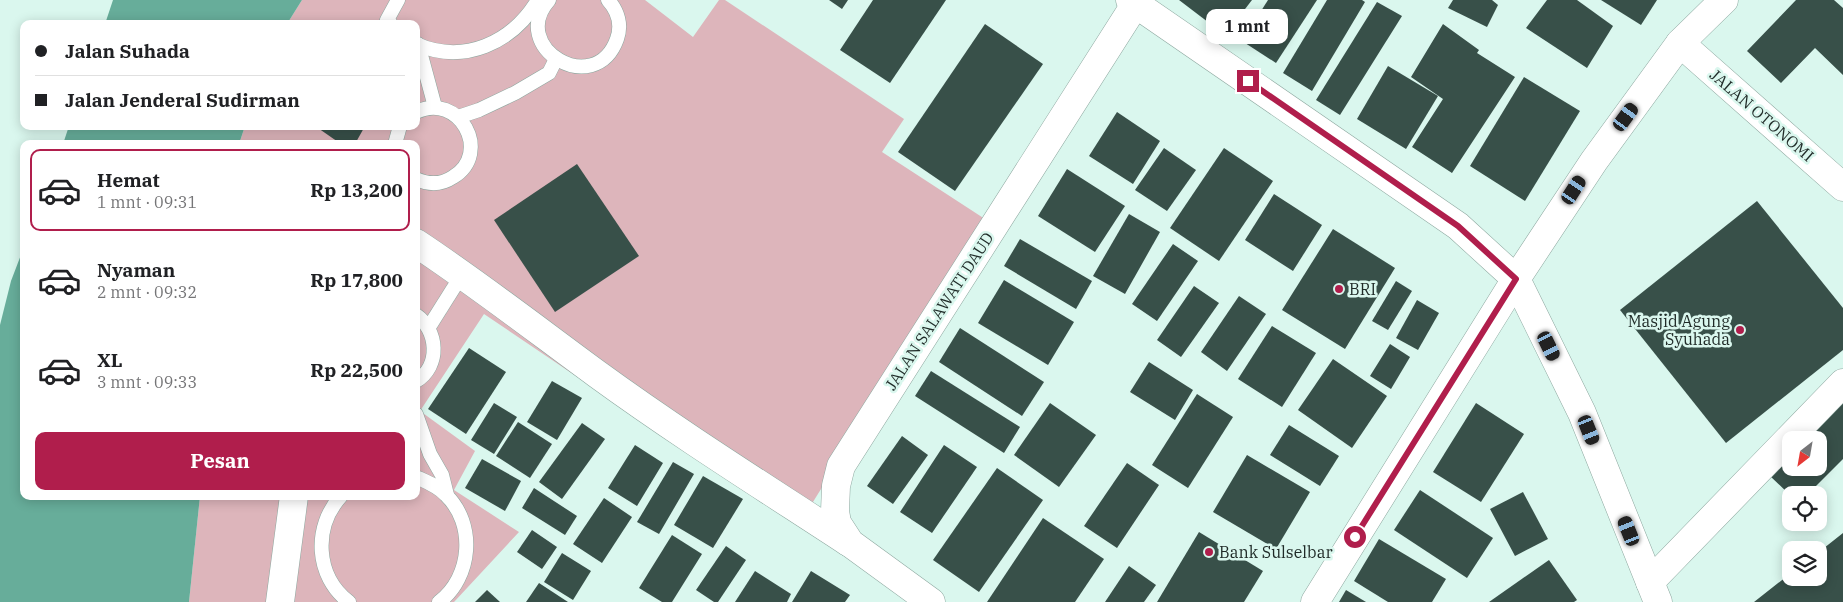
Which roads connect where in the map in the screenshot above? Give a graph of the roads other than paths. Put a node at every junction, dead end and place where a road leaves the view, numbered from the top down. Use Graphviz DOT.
graph roads {
  1 [pos="398,0"];
  2 [pos="538,0"];
  3 [pos="549,0"];
  4 [pos="608,0"];
  5 [pos="1724,0"];
  6 [pos="1134,1"];
  7 [pos="387,20"];
  8 [pos="1680,43"];
  9 [pos="420,45"];
  10 [pos="420,54"];
  11 [pos="556,59"];
  12 [pos="435,107"];
  13 [pos="420,110"];
  14 [pos="458,117"];
  15 [pos="420,180"];
  16 [pos="1843,187"];
  17 [pos="420,246"];
  18 [pos="462,273"];
  19 [pos="1516,279"];
  20 [pos="420,319"];
  21 [pos="429,328"];
  22 [pos="420,377"];
  23 [pos="1843,382"];
  24 [pos="420,425"];
  25 [pos="430,454"];
  26 [pos="420,470"];
  27 [pos="420,478"];
  28 [pos="446,495"];
  29 [pos="293,500"];
  30 [pos="337,500"];
  31 [pos="850,544"];
  32 [pos="1654,592"];
  33 [pos="280,602"];
  34 [pos="349,602"];
  35 [pos="439,602"];
  36 [pos="931,602"];
  37 [pos="1315,602"];
  1 -- 7 [label="lane"];
  2 -- 9 [label="lane"];
  3 -- 11 [label="lane"];
  4 -- 11 [label="lane"];
  5 -- 8 [label="main road"];
  6 -- 19 [label="main road"];
  6 -- 31 [label="main road, JALAN SALAWATI DAUD"];
  8 -- 16 [label="main road, JALAN OTONOMI"];
  8 -- 19 [label="main road"];
  10 -- 12 [label="lane"];
  11 -- 14 [label="lane"];
  12 -- 13 [label="lane"];
  12 -- 14 [label="lane"];
  14 -- 15 [label="lane"];
  17 -- 18 [label="main road"];
  18 -- 21 [label="lane"];
  18 -- 31 [label="main road"];
  19 -- 32 [label="main road"];
  19 -- 37 [label="main road"];
  20 -- 21 [label="lane"];
  21 -- 22 [label="lane"];
  23 -- 32 [label="main road"];
  24 -- 25 [label="lane"];
  25 -- 26 [label="lane"];
  25 -- 28 [label="lane"];
  27 -- 28 [label="lane"];
  28 -- 35 [label="lane"];
  29 -- 33 [label="main road"];
  30 -- 34 [label="lane"];
  31 -- 36 [label="main road, JALAN SALAWATI DAUD"];
}
